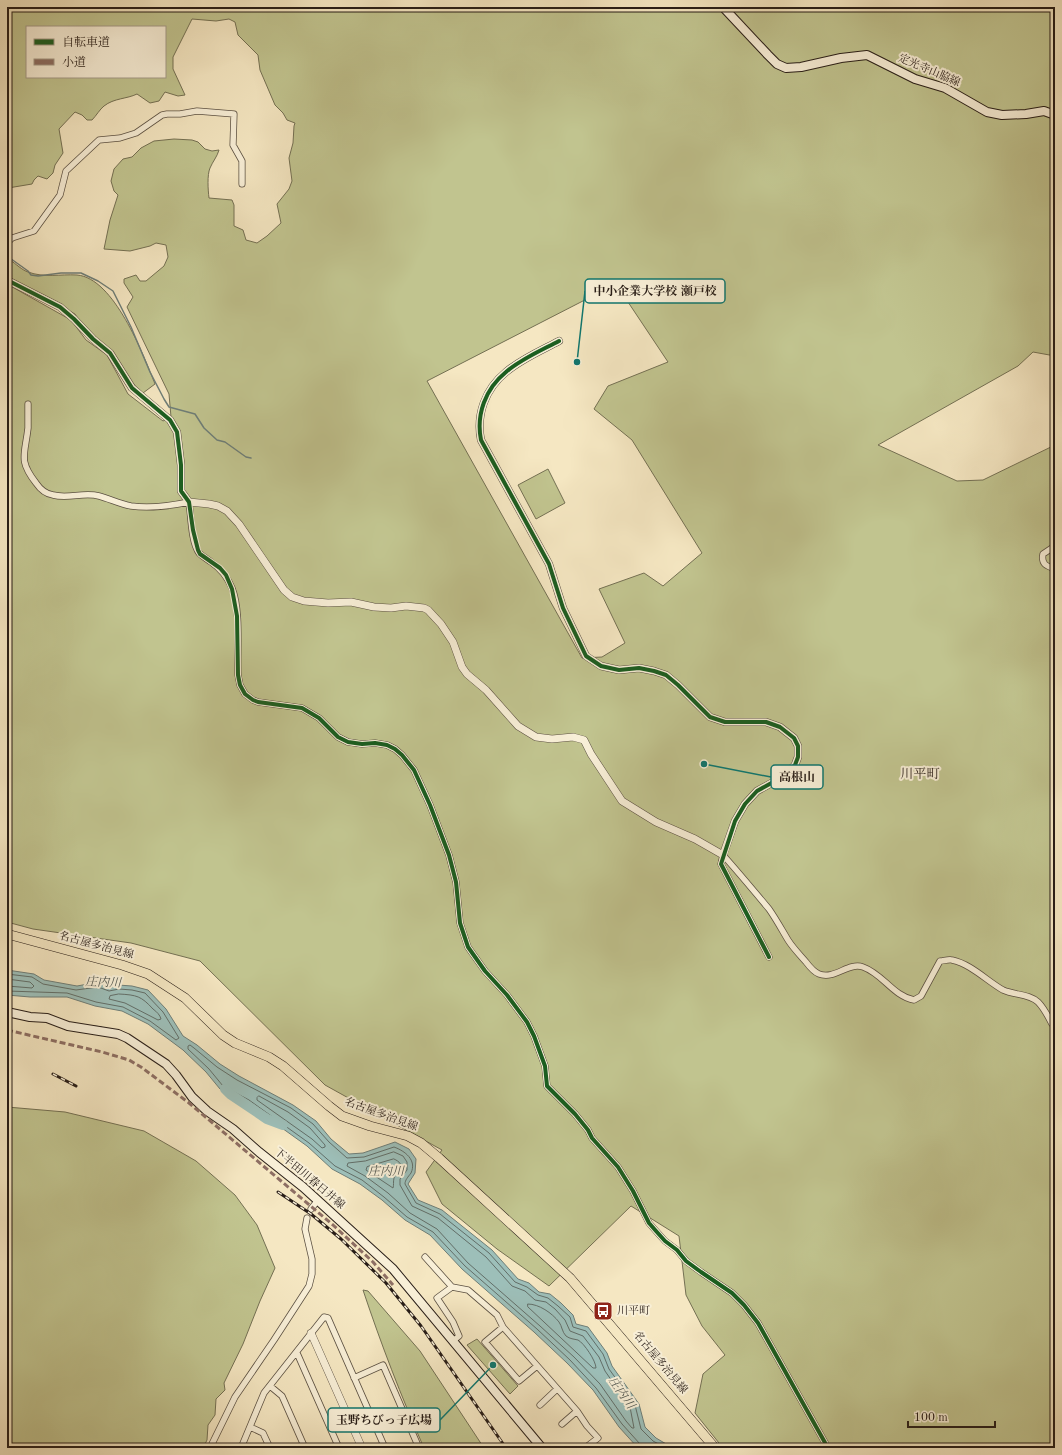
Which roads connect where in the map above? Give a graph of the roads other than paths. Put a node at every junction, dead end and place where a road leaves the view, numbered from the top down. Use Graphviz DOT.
graph roads {
  1 [pos="723,7"];
  2 [pos="1055,115"];
  3 [pos="242,184"];
  4 [pos="7,242"];
  5 [pos="7,280"];
  6 [pos="559,341"];
  7 [pos="28,404"];
  8 [pos="189,502"];
  9 [pos="1055,546"];
  10 [pos="1055,569"];
  11 [pos="723,855"];
  12 [pos="7,934"];
  13 [pos="769,957"];
  14 [pos="7,1012"];
  15 [pos="1055,1025"];
  16 [pos="318,1200"];
  17 [pos="311,1209"];
  18 [pos="307,1218"];
  19 [pos="425,1258"];
  20 [pos="452,1287"];
  21 [pos="503,1327"];
  22 [pos="311,1333"];
  23 [pos="453,1342"];
  24 [pos="297,1353"];
  25 [pos="537,1366"];
  26 [pos="354,1378"];
  27 [pos="270,1386"];
  28 [pos="557,1389"];
  29 [pos="540,1404"];
  30 [pos="577,1411"];
  31 [pos="562,1424"];
  32 [pos="250,1427"];
  33 [pos="383,1447"];
  34 [pos="210,1448"];
  35 [pos="241,1448"];
  36 [pos="270,1448"];
  37 [pos="305,1448"];
  38 [pos="339,1448"];
  39 [pos="362,1448"];
  40 [pos="419,1448"];
  41 [pos="542,1448"];
  42 [pos="585,1448"];
  43 [pos="715,1448"];
  44 [pos="828,1448"];
  1 -- 2 [label="main road, 定光寺山脇線"];
  3 -- 4 [label="street"];
  5 -- 8 [label="street"];
  6 -- 11 [label="street"];
  7 -- 8 [label="street"];
  8 -- 11 [label="street"];
  8 -- 44 [label="street"];
  9 -- 10 [label="street"];
  11 -- 13 [label="street"];
  11 -- 15 [label="street"];
  12 -- 43 [label="main road, 名古屋多治見線"];
  14 -- 16 [label="main road, 下半田川春日井線"];
  16 -- 17 [label="street"];
  16 -- 23 [label="main road, 下半田川春日井線"];
  18 -- 34 [label="street"];
  19 -- 20 [label="street"];
  20 -- 21 [label="street"];
  20 -- 23 [label="street"];
  21 -- 25 [label="street"];
  21 -- 25 [label="street"];
  22 -- 24 [label="street"];
  22 -- 26 [label="street"];
  22 -- 39 [label="street"];
  23 -- 41 [label="main road, 下半田川春日井線"];
  24 -- 27 [label="street"];
  24 -- 38 [label="street"];
  25 -- 28 [label="street"];
  26 -- 33 [label="street"];
  26 -- 40 [label="street"];
  27 -- 32 [label="street"];
  27 -- 37 [label="street"];
  28 -- 29 [label="street"];
  28 -- 30 [label="street"];
  30 -- 31 [label="street"];
  30 -- 42 [label="street"];
  32 -- 35 [label="street"];
  32 -- 36 [label="street"];
}
